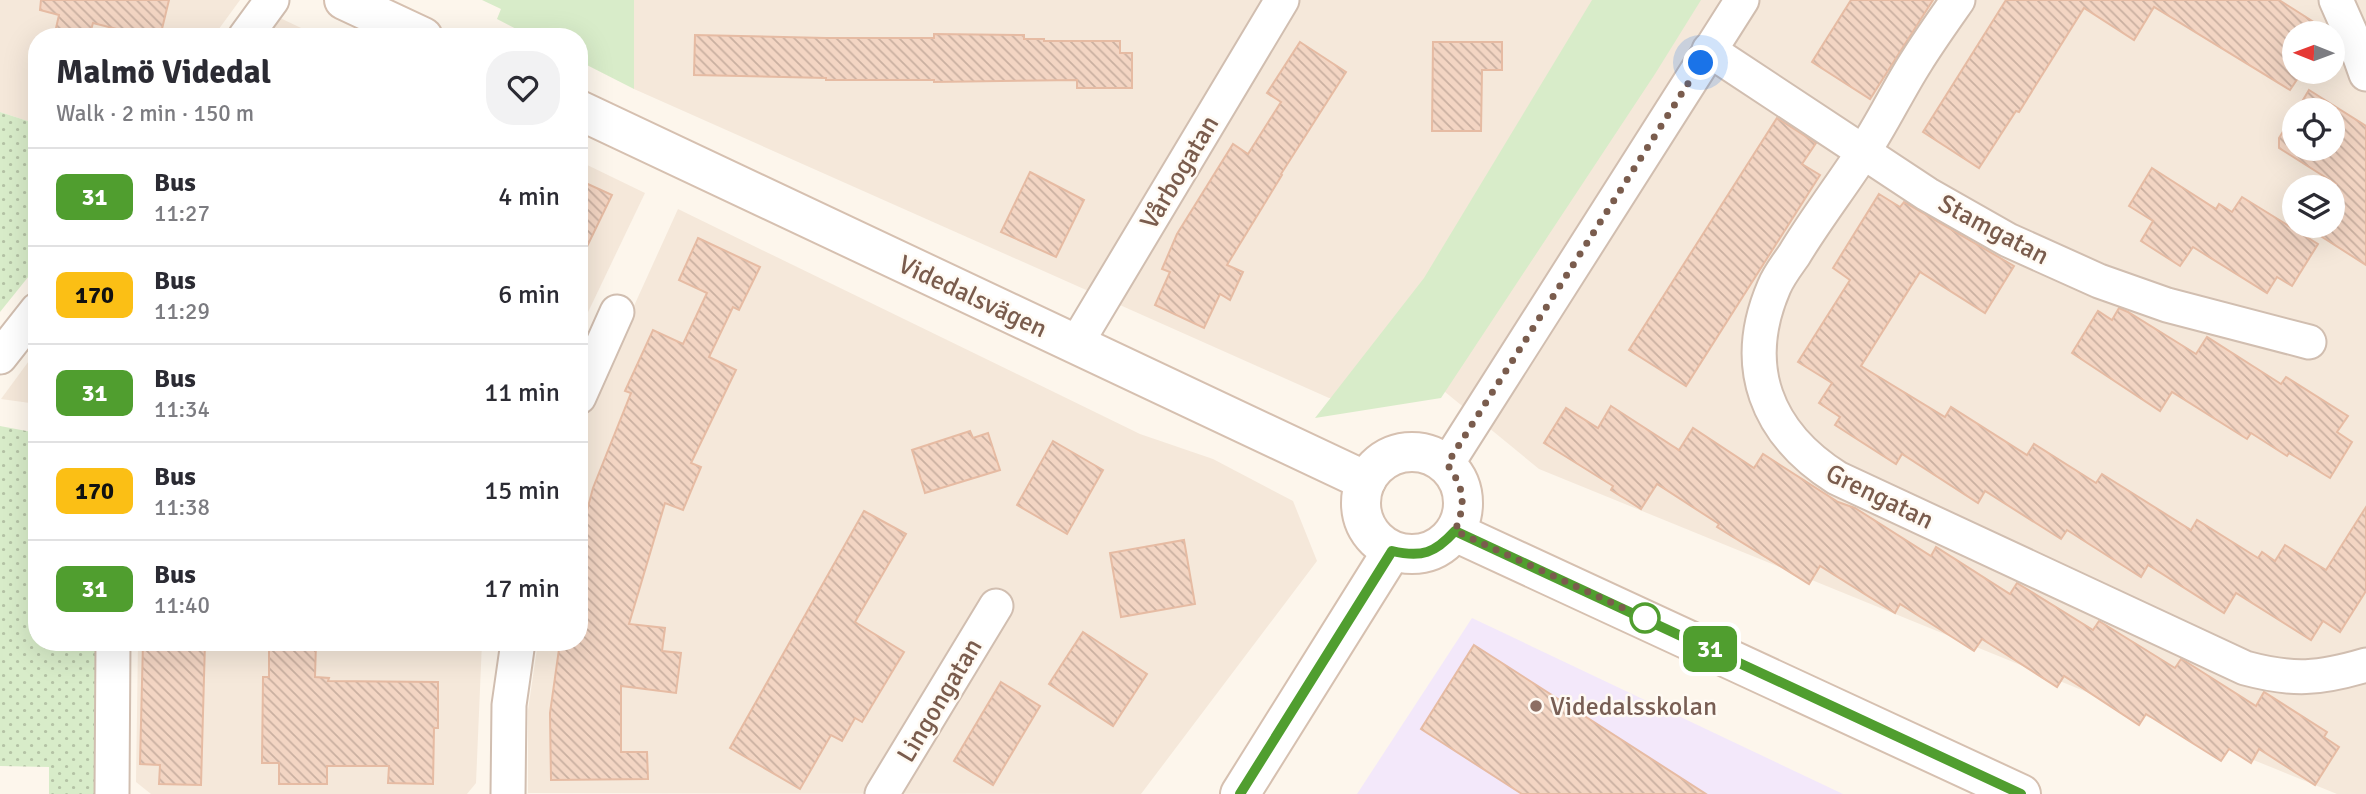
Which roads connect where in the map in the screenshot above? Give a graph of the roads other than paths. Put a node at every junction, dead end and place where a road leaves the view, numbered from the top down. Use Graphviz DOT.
graph roads {
  1 [pos="272,0"];
  2 [pos="344,0"];
  3 [pos="1282,0"];
  4 [pos="1742,0"];
  5 [pos="1958,0"];
  6 [pos="2336,0"];
  7 [pos="252,28"];
  8 [pos="403,28"];
  9 [pos="1709,50"];
  10 [pos="2366,74"];
  11 [pos="588,114"];
  12 [pos="1864,151"];
  13 [pos="617,312"];
  14 [pos="28,321"];
  15 [pos="2309,342"];
  16 [pos="1076,344"];
  17 [pos="0,356"];
  18 [pos="588,377"];
  19 [pos="1447,464"];
  20 [pos="1366,481"];
  21 [pos="1455,531"];
  22 [pos="1392,551"];
  23 [pos="996,606"];
  24 [pos="113,651"];
  25 [pos="516,651"];
  26 [pos="2366,665"];
  27 [pos="112,794"];
  28 [pos="508,794"];
  29 [pos="881,794"];
  30 [pos="1240,794"];
  31 [pos="2021,794"];
  1 -- 7 [label="street"];
  2 -- 8 [label="street"];
  3 -- 16 [label="street, Vårbogatan"];
  4 -- 9 [label="street"];
  5 -- 12 [label="street, Grengatan"];
  6 -- 10 [label="street"];
  9 -- 12 [label="street, Stamgatan"];
  9 -- 19 [label="street"];
  11 -- 16 [label="street, Videdalsvägen"];
  12 -- 15 [label="street, Stamgatan"];
  12 -- 26 [label="street, Grengatan"];
  13 -- 18 [label="street"];
  14 -- 17 [label="street"];
  16 -- 20 [label="street, Videdalsvägen"];
  19 -- 20 [label="street"];
  19 -- 21 [label="street"];
  20 -- 22 [label="street"];
  21 -- 22 [label="street"];
  21 -- 31 [label="street"];
  22 -- 30 [label="street"];
  23 -- 29 [label="street, Lingongatan"];
  24 -- 27 [label="street"];
  25 -- 28 [label="street"];
}
